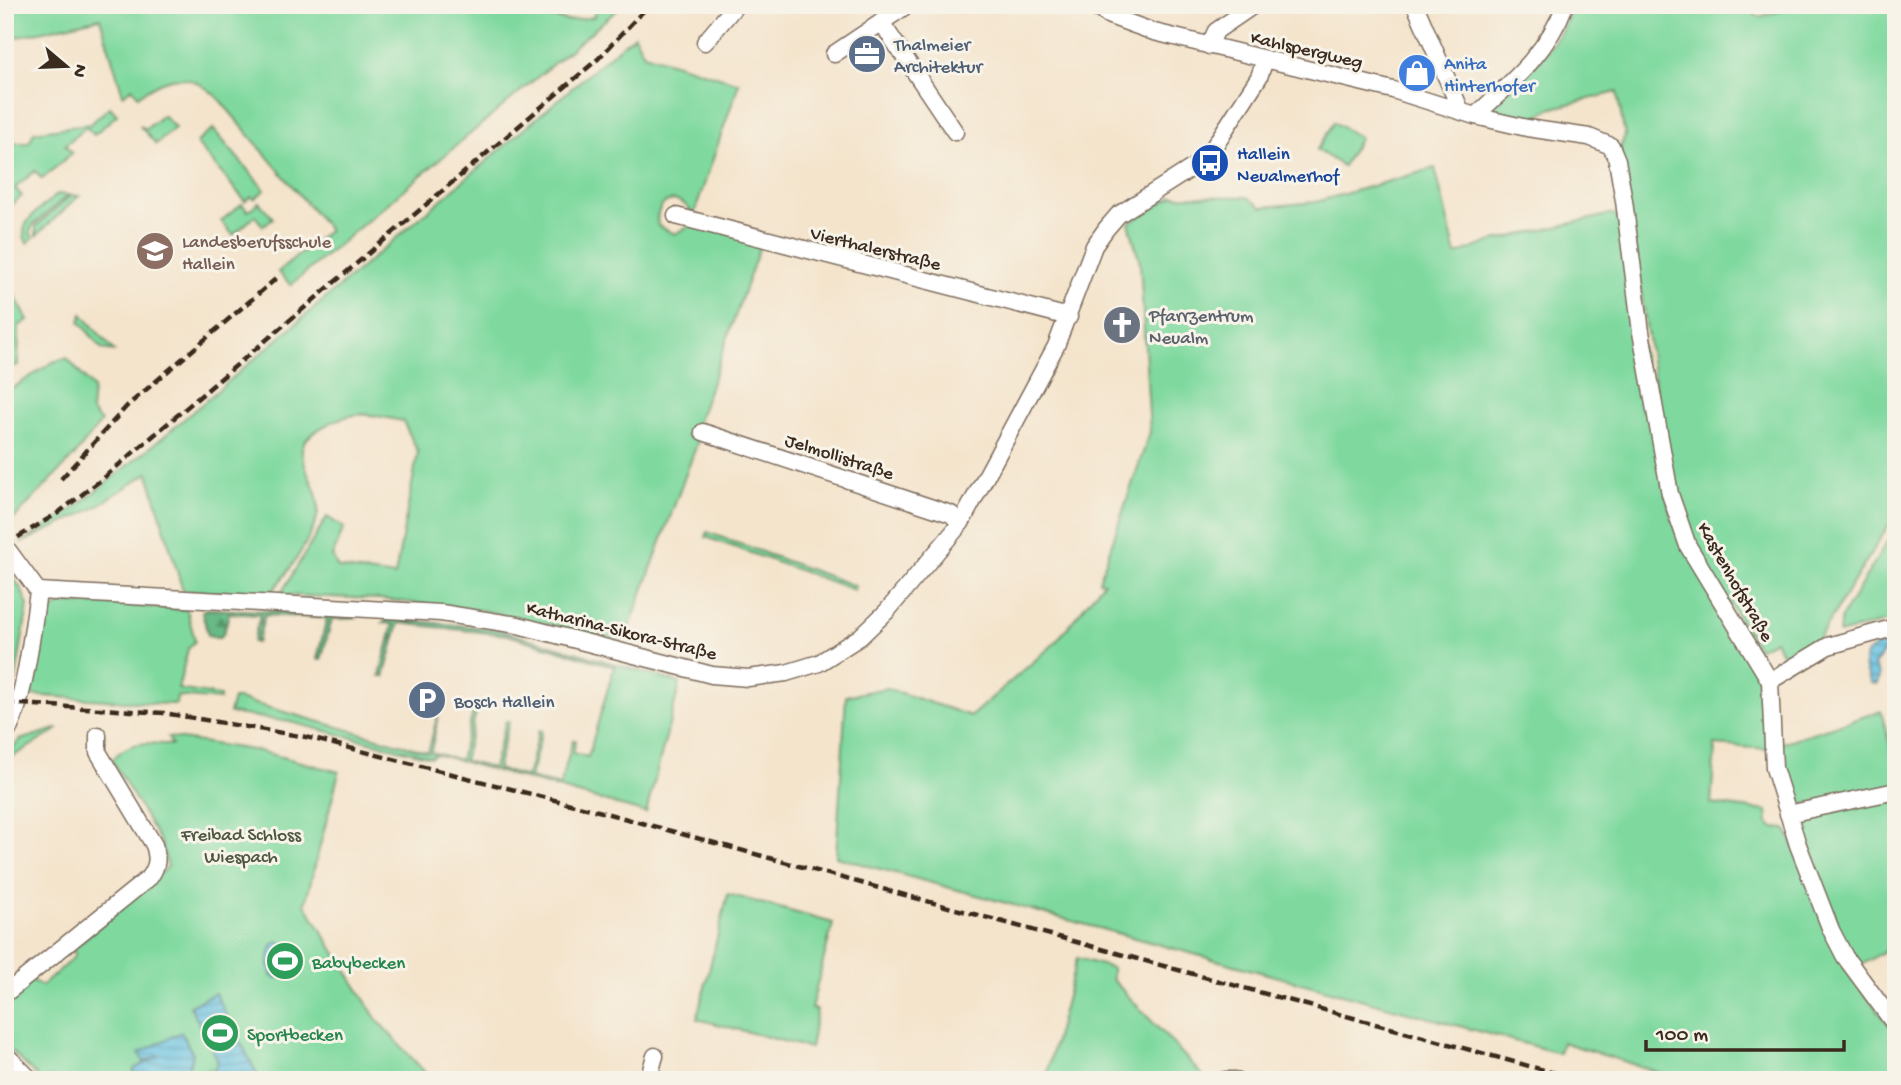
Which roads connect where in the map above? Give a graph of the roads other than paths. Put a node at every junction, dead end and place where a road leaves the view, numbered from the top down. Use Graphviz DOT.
graph roads {
  1 [pos="736,5"];
  2 [pos="907,5"];
  3 [pos="1091,5"];
  4 [pos="1254,5"];
  5 [pos="1415,5"];
  6 [pos="1565,5"];
  7 [pos="1114,11"];
  8 [pos="881,22"];
  9 [pos="705,42"];
  10 [pos="1209,46"];
  11 [pos="834,54"];
  12 [pos="1265,60"];
  13 [pos="1468,113"];
  14 [pos="955,132"];
  15 [pos="676,216"];
  16 [pos="1069,317"];
  17 [pos="703,432"];
  18 [pos="961,523"];
  19 [pos="5,546"];
  20 [pos="34,585"];
  21 [pos="1896,627"];
  22 [pos="1770,681"];
  23 [pos="5,735"];
  24 [pos="98,735"];
  25 [pos="1896,791"];
  26 [pos="1788,814"];
  27 [pos="5,993"];
  28 [pos="1896,1027"];
  29 [pos="5,1054"];
  30 [pos="655,1056"];
  31 [pos="31,1080"];
  32 [pos="648,1080"];
  33 [pos="1225,1080"];
  34 [pos="1235,1080"];
  1 -- 9 [label="street"];
  2 -- 8 [label="street"];
  3 -- 7 [label="street, Kahlspergweg"];
  4 -- 10 [label="street"];
  5 -- 13 [label="street"];
  6 -- 13 [label="street"];
  7 -- 10 [label="street, Kahlspergweg"];
  8 -- 11 [label="street"];
  8 -- 14 [label="street"];
  10 -- 12 [label="street, Kahlspergweg"];
  12 -- 13 [label="street, Kahlspergweg"];
  12 -- 16 [label="street, Katharina-Sikora-Straße"];
  13 -- 22 [label="street, Kastenhofstraße"];
  15 -- 16 [label="street, Vierthalerstraße"];
  16 -- 18 [label="street, Katharina-Sikora-Straße"];
  17 -- 18 [label="street, Jelmollistraße"];
  18 -- 20 [label="street, Katharina-Sikora-Straße"];
  19 -- 20 [label="street"];
  20 -- 23 [label="street"];
  21 -- 22 [label="street"];
  22 -- 26 [label="street, Kastenhofstraße"];
  24 -- 27 [label="street"];
  25 -- 26 [label="street"];
  26 -- 28 [label="street, Kastenhofstraße"];
  29 -- 31 [label="street"];
  30 -- 32 [label="street"];
  33 -- 34 [label="street"];
}
